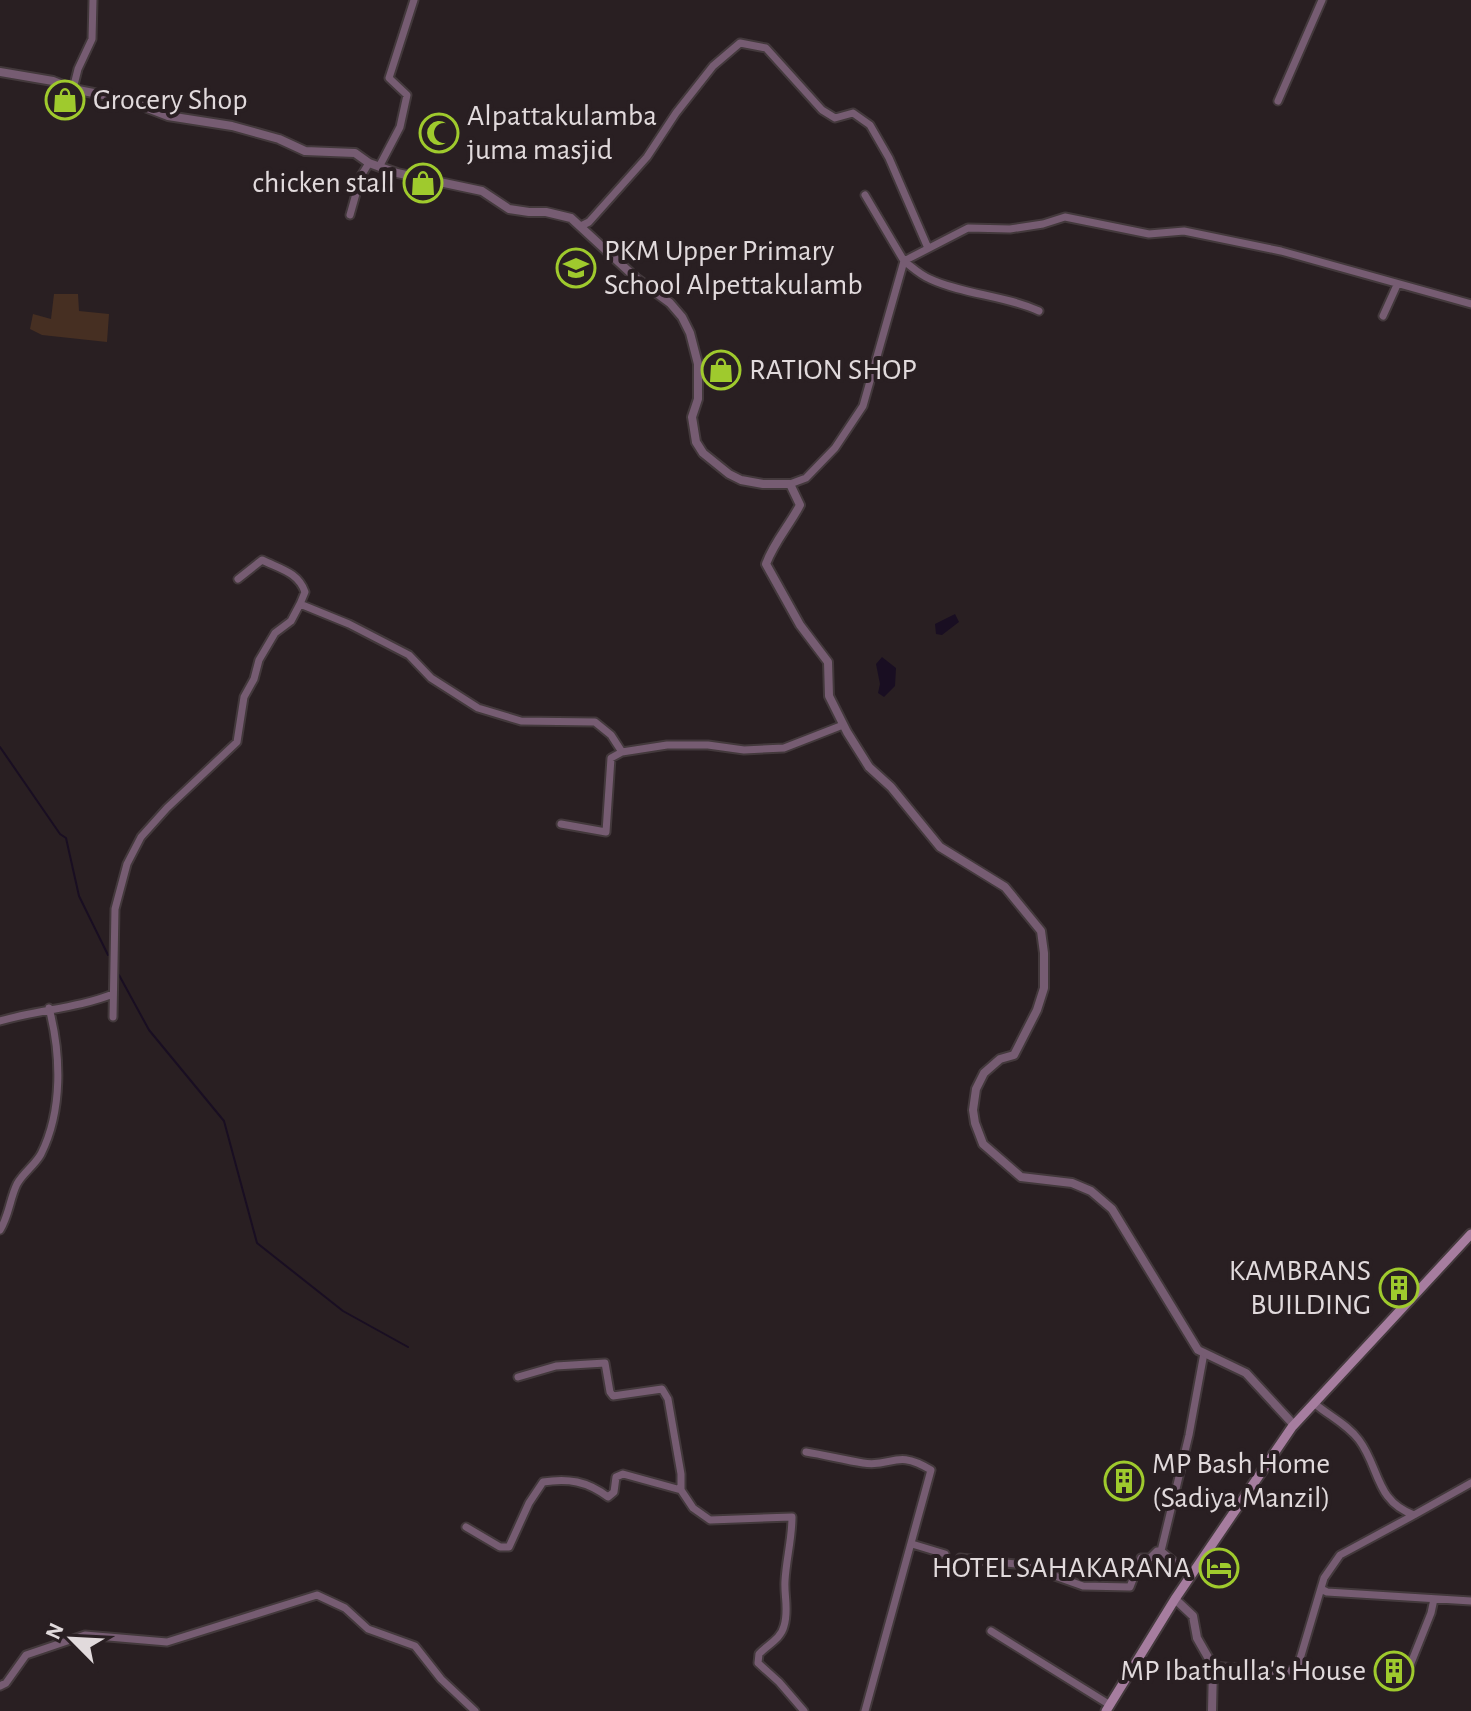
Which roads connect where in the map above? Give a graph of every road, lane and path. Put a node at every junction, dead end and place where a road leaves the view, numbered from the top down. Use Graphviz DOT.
graph roads {
  1 [pos="93,0"];
  2 [pos="414,0"];
  3 [pos="1322,0"];
  4 [pos="0,72"];
  5 [pos="73,89"];
  6 [pos="1278,101"];
  7 [pos="369,163"];
  8 [pos="379,167"];
  9 [pos="865,195"];
  10 [pos="350,215"];
  11 [pos="581,226"];
  12 [pos="928,248"];
  13 [pos="904,261"];
  14 [pos="1397,285"];
  15 [pos="1471,304"];
  16 [pos="1039,311"];
  17 [pos="1383,316"];
  18 [pos="790,484"];
  19 [pos="238,579"];
  20 [pos="300,604"];
  21 [pos="843,725"];
  22 [pos="622,752"];
  23 [pos="561,824"];
  24 [pos="113,994"];
  25 [pos="49,1008"];
  26 [pos="113,1017"];
  27 [pos="0,1021"];
  28 [pos="0,1230"];
  29 [pos="1471,1234"];
  30 [pos="1204,1353"];
  31 [pos="518,1377"];
  32 [pos="1314,1403"];
  33 [pos="1294,1425"];
  34 [pos="806,1452"];
  35 [pos="1471,1483"];
  36 [pos="681,1490"];
  37 [pos="1414,1515"];
  38 [pos="466,1527"];
  39 [pos="912,1544"];
  40 [pos="1161,1551"];
  41 [pos="945,1554"];
  42 [pos="960,1558"];
  43 [pos="1191,1576"];
  44 [pos="1321,1589"];
  45 [pos="1175,1599"];
  46 [pos="1434,1599"];
  47 [pos="1471,1601"];
  48 [pos="991,1631"];
  49 [pos="1213,1666"];
  50 [pos="1409,1668"];
  51 [pos="0,1686"];
  52 [pos="1108,1708"];
  53 [pos="475,1711"];
  54 [pos="804,1711"];
  55 [pos="865,1711"];
  56 [pos="1212,1711"];
  1 -- 5 [label="street"];
  2 -- 8 [label="street"];
  3 -- 6 [label="street"];
  4 -- 5 [label="street"];
  5 -- 7 [label="street"];
  7 -- 8 [label="street"];
  7 -- 10 [label="street"];
  8 -- 11 [label="street"];
  9 -- 13 [label="street"];
  11 -- 12 [label="street"];
  11 -- 18 [label="street"];
  12 -- 13 [label="street"];
  12 -- 14 [label="street"];
  13 -- 16 [label="street"];
  13 -- 18 [label="street"];
  14 -- 15 [label="street"];
  14 -- 17 [label="street"];
  18 -- 21 [label="street"];
  19 -- 20 [label="street"];
  20 -- 22 [label="street"];
  20 -- 24 [label="street"];
  21 -- 22 [label="street"];
  21 -- 30 [label="street"];
  22 -- 23 [label="street"];
  24 -- 25 [label="street"];
  24 -- 26 [label="street"];
  25 -- 27 [label="street"];
  25 -- 28 [label="street"];
  29 -- 32 [label="main road"];
  30 -- 33 [label="street"];
  30 -- 40 [label="street"];
  31 -- 36 [label="street"];
  32 -- 33 [label="main road"];
  32 -- 37 [label="street"];
  33 -- 43 [label="main road"];
  34 -- 39 [label="street"];
  35 -- 37 [label="street"];
  36 -- 38 [label="street"];
  36 -- 54 [label="street"];
  37 -- 44 [label="street"];
  39 -- 41 [label="street"];
  39 -- 55 [label="street"];
  40 -- 42 [label="street"];
  40 -- 43 [label="street"];
  43 -- 45 [label="main road"];
  44 -- 46 [label="street"];
  44 -- 49 [label="street"];
  45 -- 49 [label="street"];
  45 -- 52 [label="main road"];
  46 -- 47 [label="street"];
  46 -- 50 [label="street"];
  48 -- 52 [label="street"];
  49 -- 56 [label="street"];
  51 -- 53 [label="street"];
}
